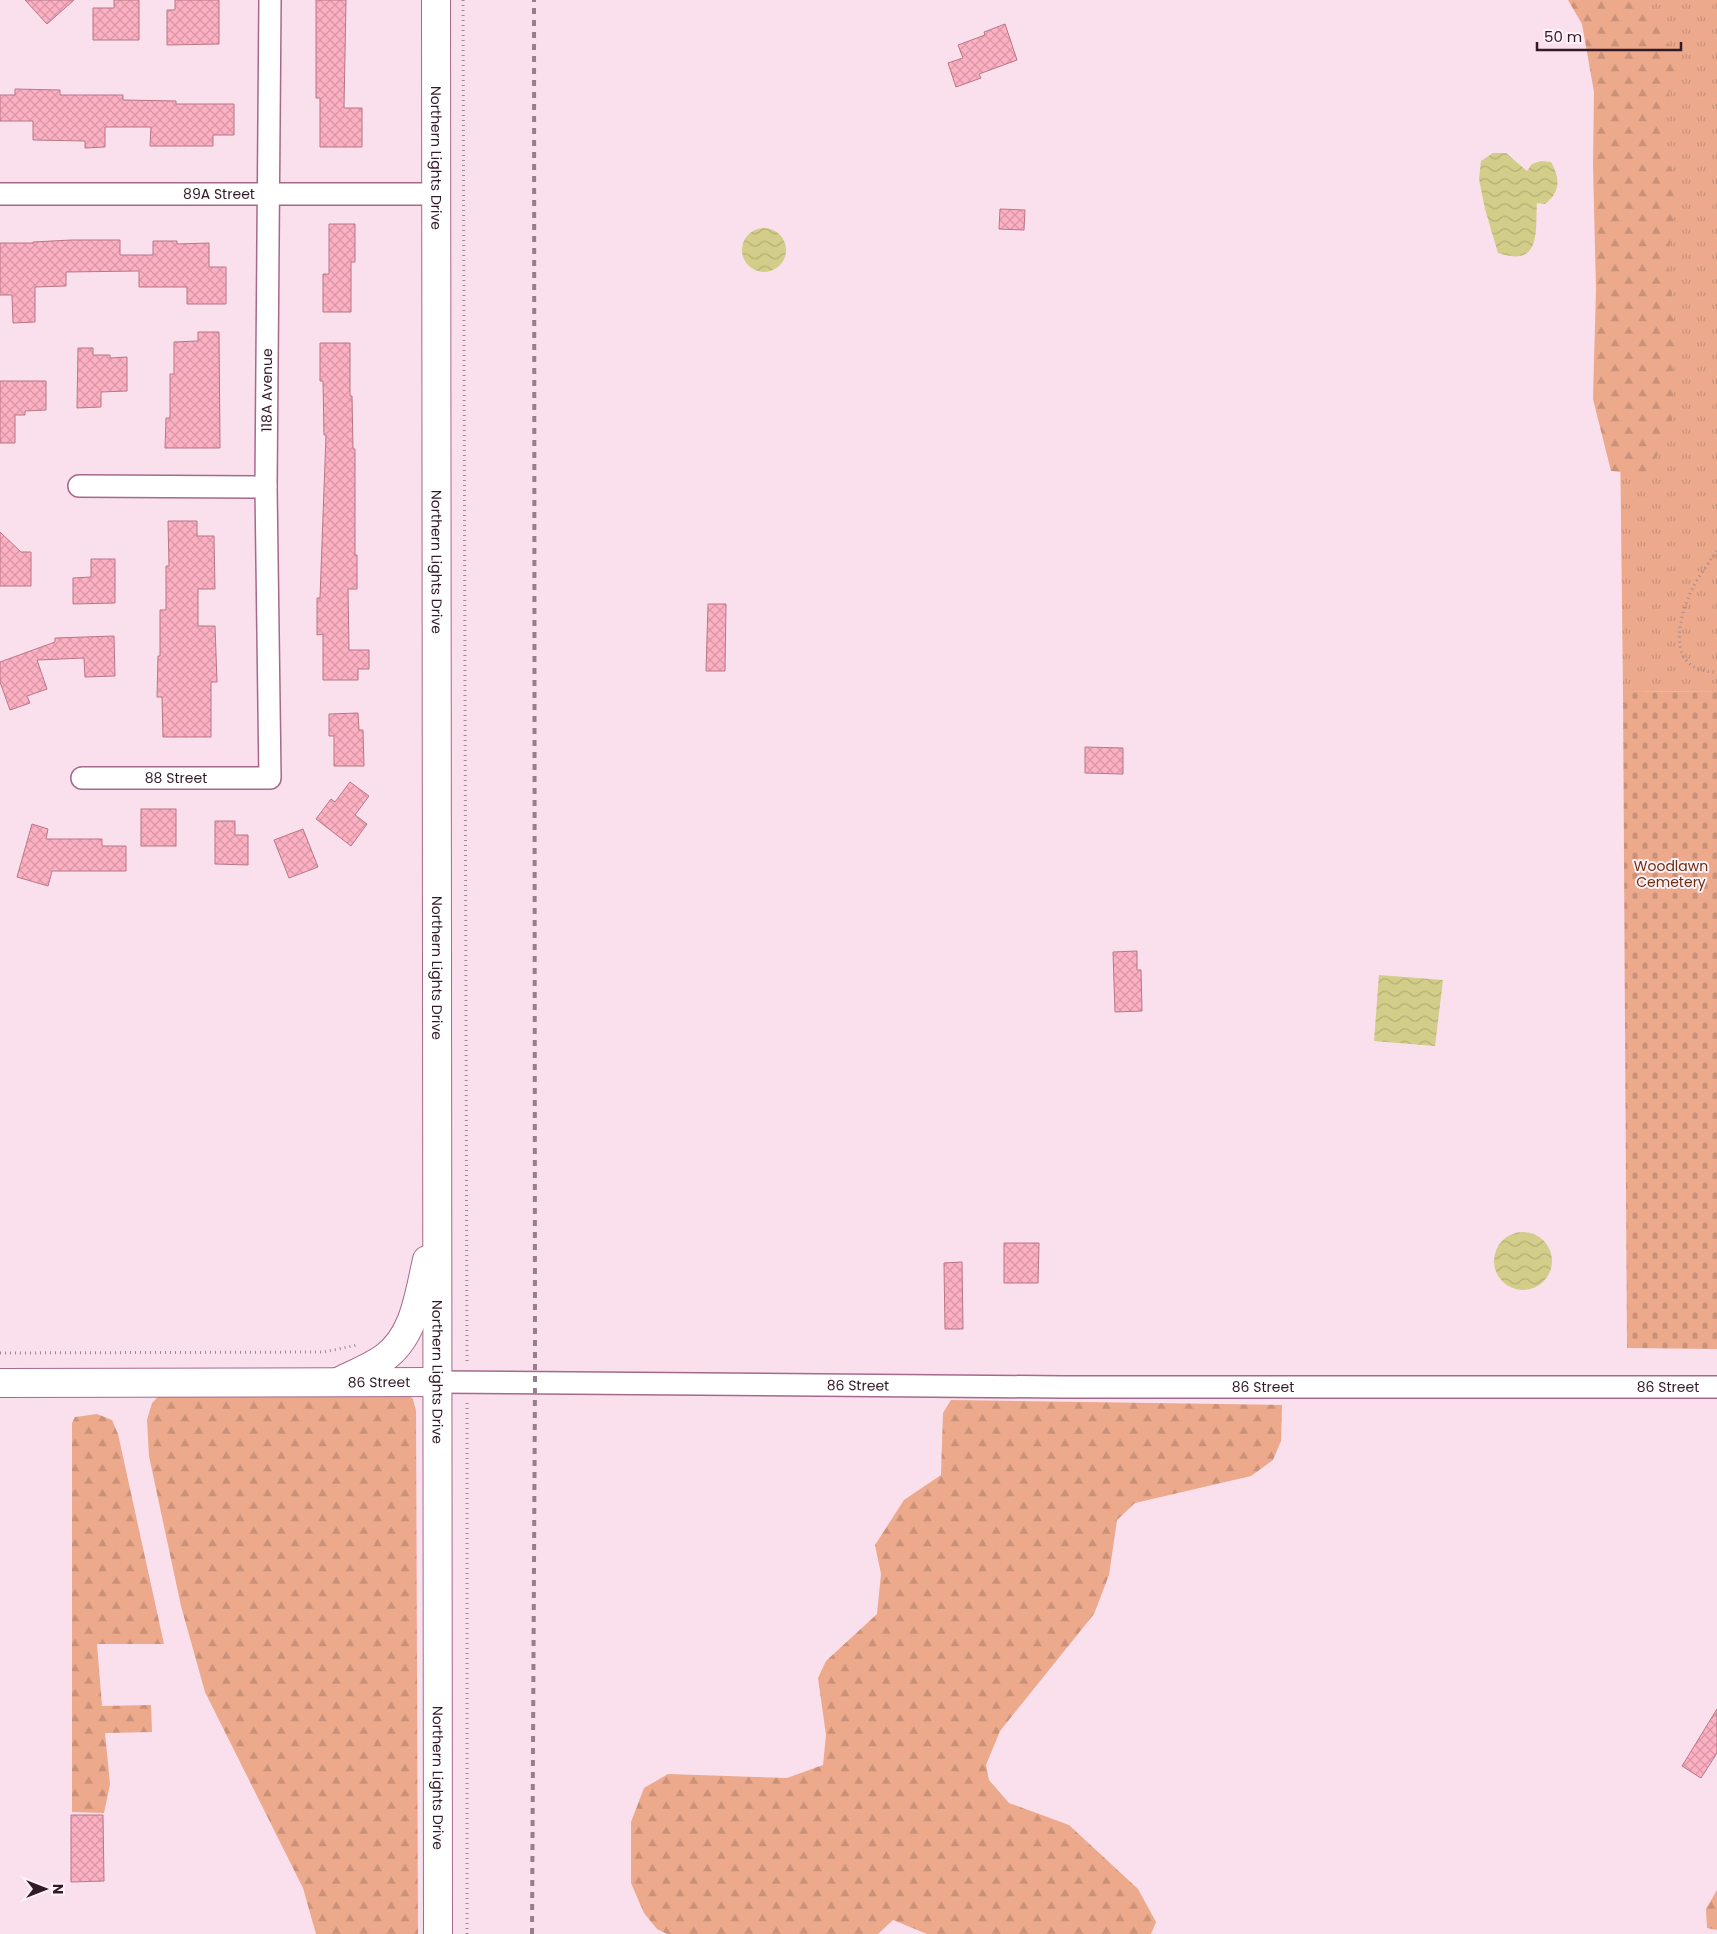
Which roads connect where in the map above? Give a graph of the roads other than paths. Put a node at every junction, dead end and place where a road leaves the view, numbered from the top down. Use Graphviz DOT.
graph roads {
  1 [pos="270,0"];
  2 [pos="436,0"];
  3 [pos="0,194"];
  4 [pos="436,194"];
  5 [pos="270,195"];
  6 [pos="79,486"];
  7 [pos="266,487"];
  8 [pos="82,778"];
  9 [pos="270,778"];
  10 [pos="439,1213"];
  11 [pos="438,1382"];
  12 [pos="0,1383"];
  13 [pos="336,1383"];
  14 [pos="1717,1387"];
  15 [pos="438,1934"];
  1 -- 5 [label="street, 118A Avenue"];
  2 -- 4 [label="main road, Northern Lights Drive"];
  3 -- 5 [label="street, 89A Street"];
  4 -- 5 [label="street, 89A Street"];
  4 -- 10 [label="main road, Northern Lights Drive"];
  5 -- 7 [label="street, 118A Avenue"];
  6 -- 7 [label="street"];
  7 -- 9 [label="street, 118A Avenue"];
  8 -- 9 [label="street, 88 Street"];
  10 -- 11 [label="main road, Northern Lights Drive"];
  10 -- 13 [label="main road"];
  11 -- 13 [label="main road, 86 Street"];
  11 -- 14 [label="street, 86 Street"];
  11 -- 15 [label="main road, Northern Lights Drive"];
  12 -- 13 [label="main road, 86 Street"];
}
